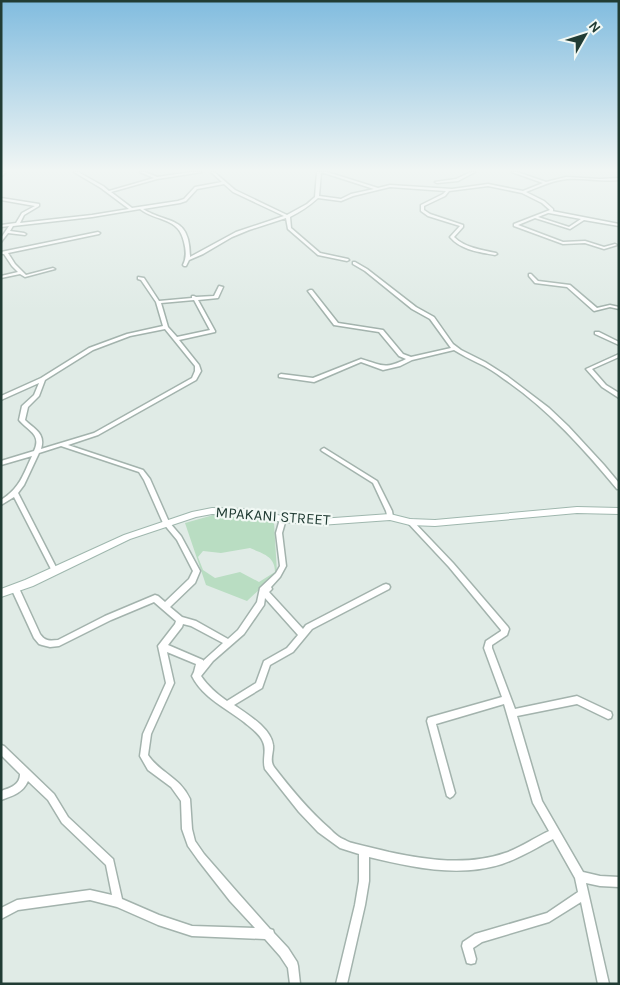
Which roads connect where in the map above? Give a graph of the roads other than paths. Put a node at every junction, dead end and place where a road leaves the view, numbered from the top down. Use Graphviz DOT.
graph roads {
  1 [pos="288,217"];
  2 [pos="20,218"];
  3 [pos="69,218"];
  4 [pos="164,218"];
  5 [pos="285,218"];
  6 [pos="442,218"];
  7 [pos="536,218"];
  8 [pos="578,218"];
  9 [pos="583,219"];
  10 [pos="14,225"];
  11 [pos="619,225"];
  12 [pos="1,226"];
  13 [pos="7,232"];
  14 [pos="24,234"];
  15 [pos="98,234"];
  16 [pos="1,241"];
  17 [pos="615,245"];
  18 [pos="4,253"];
  19 [pos="495,254"];
  20 [pos="189,259"];
  21 [pos="347,260"];
  22 [pos="354,263"];
  23 [pos="185,265"];
  24 [pos="53,269"];
  25 [pos="21,272"];
  26 [pos="530,275"];
  27 [pos="1,277"];
  28 [pos="139,278"];
  29 [pos="221,287"];
  30 [pos="310,291"];
  31 [pos="194,297"];
  32 [pos="158,302"];
  33 [pos="619,308"];
  34 [pos="166,327"];
  35 [pos="597,333"];
  36 [pos="176,339"];
  37 [pos="619,344"];
  38 [pos="456,348"];
  39 [pos="619,354"];
  40 [pos="410,359"];
  41 [pos="281,376"];
  42 [pos="43,379"];
  43 [pos="619,396"];
  44 [pos="1,398"];
  45 [pos="63,445"];
  46 [pos="324,450"];
  47 [pos="36,453"];
  48 [pos="1,463"];
  49 [pos="618,484"];
  50 [pos="16,492"];
  51 [pos="1,503"];
  52 [pos="619,511"];
  53 [pos="390,517"];
  54 [pos="283,519"];
  55 [pos="410,522"];
  56 [pos="166,523"];
  57 [pos="286,564"];
  58 [pos="55,571"];
  59 [pos="386,587"];
  60 [pos="15,588"];
  61 [pos="1,593"];
  62 [pos="166,606"];
  63 [pos="180,620"];
  64 [pos="302,634"];
  65 [pos="228,643"];
  66 [pos="162,646"];
  67 [pos="196,676"];
  68 [pos="507,699"];
  69 [pos="227,705"];
  70 [pos="512,714"];
  71 [pos="608,715"];
  72 [pos="1,749"];
  73 [pos="26,772"];
  74 [pos="450,793"];
  75 [pos="1,796"];
  76 [pos="554,833"];
  77 [pos="364,851"];
  78 [pos="580,876"];
  79 [pos="619,882"];
  80 [pos="584,894"];
  81 [pos="118,902"];
  82 [pos="1,914"];
  83 [pos="269,934"];
  84 [pos="471,959"];
  85 [pos="295,984"];
  86 [pos="341,984"];
  87 [pos="604,984"];
  1 -- 21 [label="street"];
  2 -- 10 [label="street"];
  3 -- 10 [label="street"];
  4 -- 20 [label="street"];
  5 -- 20 [label="street"];
  6 -- 19 [label="street"];
  7 -- 9 [label="street"];
  7 -- 17 [label="street"];
  8 -- 9 [label="street"];
  9 -- 11 [label="street"];
  10 -- 12 [label="street"];
  10 -- 13 [label="street"];
  13 -- 14 [label="street"];
  13 -- 16 [label="street"];
  15 -- 18 [label="street"];
  18 -- 25 [label="street"];
  20 -- 23 [label="street"];
  22 -- 38 [label="street"];
  24 -- 25 [label="street"];
  25 -- 27 [label="street"];
  26 -- 33 [label="street"];
  28 -- 32 [label="street"];
  29 -- 31 [label="street"];
  30 -- 40 [label="street"];
  31 -- 32 [label="street"];
  31 -- 36 [label="street"];
  32 -- 34 [label="street"];
  34 -- 36 [label="street"];
  34 -- 42 [label="street"];
  35 -- 37 [label="street"];
  36 -- 45 [label="street"];
  38 -- 40 [label="street"];
  38 -- 49 [label="street"];
  39 -- 43 [label="street"];
  40 -- 41 [label="street"];
  42 -- 44 [label="street"];
  42 -- 47 [label="street"];
  45 -- 47 [label="street"];
  45 -- 56 [label="street"];
  46 -- 53 [label="street"];
  47 -- 48 [label="street"];
  47 -- 50 [label="street"];
  50 -- 51 [label="street"];
  50 -- 58 [label="street"];
  52 -- 55 [label="street, MPAKANI STREET"];
  53 -- 54 [label="street, MPAKANI STREET"];
  53 -- 55 [label="street, MPAKANI STREET"];
  54 -- 56 [label="street, MPAKANI STREET"];
  54 -- 65 [label="street"];
  55 -- 68 [label="street"];
  56 -- 58 [label="street, MPAKANI STREET"];
  56 -- 62 [label="street"];
  57 -- 64 [label="street"];
  58 -- 60 [label="street, MPAKANI STREET"];
  59 -- 64 [label="street"];
  60 -- 61 [label="street, MPAKANI STREET"];
  60 -- 62 [label="street"];
  62 -- 63 [label="street"];
  63 -- 65 [label="street"];
  63 -- 66 [label="street"];
  64 -- 69 [label="street"];
  65 -- 67 [label="street"];
  66 -- 67 [label="street"];
  66 -- 83 [label="street"];
  67 -- 69 [label="street"];
  68 -- 70 [label="street"];
  68 -- 74 [label="street"];
  69 -- 77 [label="street"];
  70 -- 71 [label="street"];
  70 -- 76 [label="street"];
  72 -- 73 [label="street"];
  73 -- 75 [label="street"];
  73 -- 81 [label="street"];
  76 -- 77 [label="street"];
  76 -- 78 [label="street"];
  77 -- 86 [label="street"];
  78 -- 79 [label="street"];
  78 -- 80 [label="street"];
  80 -- 84 [label="street"];
  80 -- 87 [label="street"];
  81 -- 82 [label="street"];
  81 -- 83 [label="street"];
  83 -- 85 [label="street"];
}
